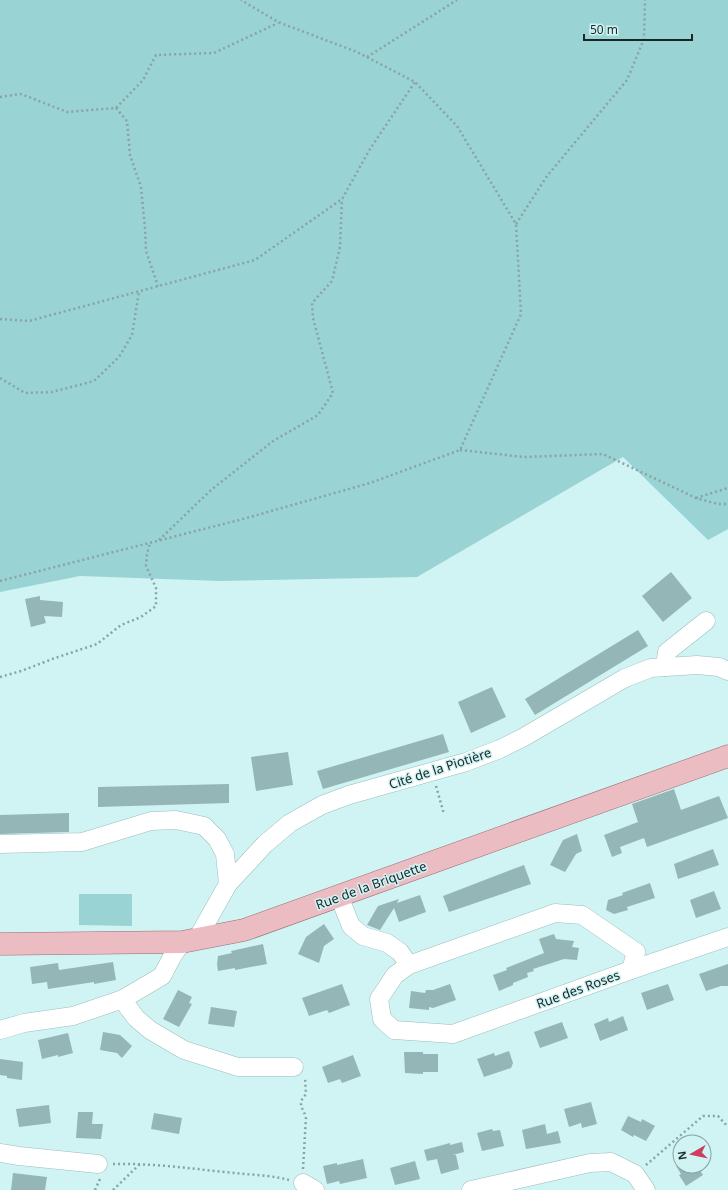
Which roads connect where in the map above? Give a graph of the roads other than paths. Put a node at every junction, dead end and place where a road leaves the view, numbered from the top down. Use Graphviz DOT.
graph roads {
  1 [pos="706,621"];
  2 [pos="665,667"];
  3 [pos="728,671"];
  4 [pos="728,756"];
  5 [pos="0,844"];
  6 [pos="228,884"];
  7 [pos="339,896"];
  8 [pos="728,937"];
  9 [pos="190,940"];
  10 [pos="0,944"];
  11 [pos="409,965"];
  12 [pos="631,970"];
  13 [pos="123,999"];
  14 [pos="0,1030"];
  15 [pos="299,1069"];
  16 [pos="0,1152"];
  17 [pos="98,1164"];
  18 [pos="471,1190"];
  19 [pos="646,1190"];
  1 -- 2 [label="street"];
  2 -- 3 [label="street, Cité de la Piotière"];
  2 -- 6 [label="street, Cité de la Piotière"];
  4 -- 7 [label="main road, Rue de la Briquette"];
  5 -- 6 [label="street"];
  6 -- 9 [label="street, Cité de la Piotière"];
  7 -- 9 [label="main road, Rue de la Briquette"];
  7 -- 11 [label="street"];
  8 -- 12 [label="street"];
  9 -- 10 [label="main road, Rue de la Briquette"];
  9 -- 13 [label="street, Cité de la Piotière"];
  11 -- 12 [label="street, Rue des Roses"];
  11 -- 12 [label="street, Rue des Roses"];
  13 -- 14 [label="street, Cité de la Piotière"];
  13 -- 15 [label="street"];
  16 -- 17 [label="street"];
  18 -- 19 [label="street"];
}
